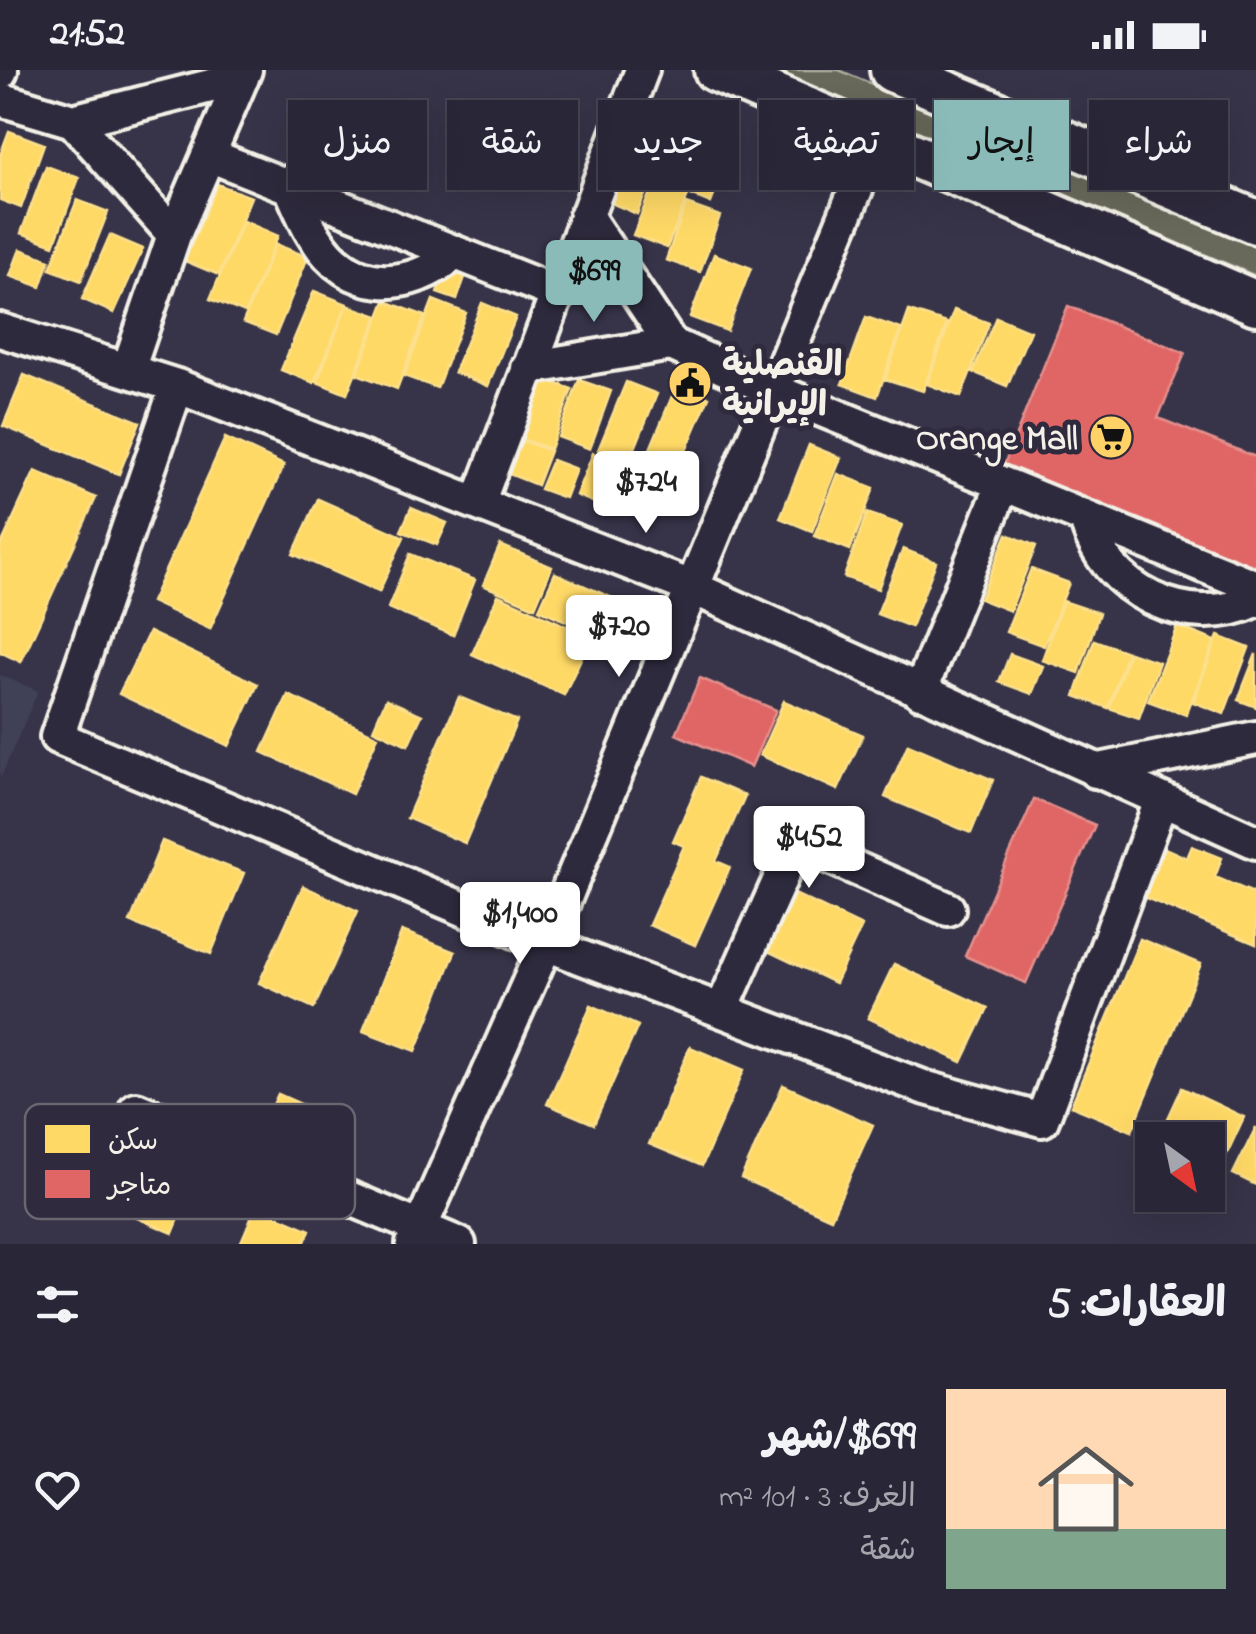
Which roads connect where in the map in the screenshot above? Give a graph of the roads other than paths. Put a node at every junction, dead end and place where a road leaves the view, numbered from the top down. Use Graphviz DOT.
graph roads {
  1 [pos="642,70"];
  2 [pos="716,70"];
  3 [pos="892,70"];
  4 [pos="244,74"];
  5 [pos="0,99"];
  6 [pos="787,100"];
  7 [pos="73,122"];
  8 [pos="914,154"];
  9 [pos="208,155"];
  10 [pos="288,187"];
  11 [pos="291,190"];
  12 [pos="295,190"];
  13 [pos="856,190"];
  14 [pos="586,216"];
  15 [pos="1256,222"];
  16 [pos="174,235"];
  17 [pos="455,252"];
  18 [pos="557,293"];
  19 [pos="1256,303"];
  20 [pos="0,330"];
  21 [pos="671,344"];
  22 [pos="528,368"];
  23 [pos="128,370"];
  24 [pos="176,386"];
  25 [pos="773,390"];
  26 [pos="1003,484"];
  27 [pos="478,504"];
  28 [pos="1086,518"];
  29 [pos="691,587"];
  30 [pos="1256,588"];
  31 [pos="1256,600"];
  32 [pos="920,692"];
  33 [pos="1256,738"];
  34 [pos="1094,771"];
  35 [pos="1161,801"];
  36 [pos="1255,840"];
  37 [pos="948,909"];
  38 [pos="546,944"];
  39 [pos="722,1010"];
  40 [pos="355,1208"];
  41 [pos="417,1236"];
  42 [pos="459,1244"];
  1 -- 14 [label="street"];
  2 -- 6 [label="main road"];
  3 -- 15 [label="main road"];
  4 -- 7 [label="street"];
  4 -- 9 [label="street"];
  5 -- 7 [label="street"];
  7 -- 16 [label="street"];
  8 -- 19 [label="main road"];
  9 -- 10 [label="street"];
  9 -- 16 [label="street"];
  11 -- 17 [label="street"];
  12 -- 17 [label="street"];
  13 -- 25 [label="street"];
  14 -- 18 [label="street"];
  14 -- 21 [label="street"];
  16 -- 23 [label="street"];
  17 -- 18 [label="street"];
  18 -- 22 [label="street"];
  20 -- 23 [label="street"];
  21 -- 22 [label="street"];
  21 -- 25 [label="street"];
  22 -- 27 [label="street"];
  23 -- 24 [label="street"];
  24 -- 27 [label="street"];
  24 -- 38 [label="street"];
  25 -- 26 [label="street"];
  25 -- 29 [label="street"];
  26 -- 28 [label="street"];
  26 -- 32 [label="street"];
  27 -- 29 [label="street"];
  28 -- 30 [label="street"];
  28 -- 31 [label="street"];
  29 -- 32 [label="street"];
  29 -- 38 [label="street"];
  32 -- 34 [label="street"];
  33 -- 34 [label="street"];
  34 -- 35 [label="street"];
  35 -- 36 [label="street"];
  35 -- 39 [label="street"];
  37 -- 39 [label="street"];
  38 -- 39 [label="street"];
  38 -- 41 [label="street"];
  40 -- 41 [label="street"];
  41 -- 42 [label="street"];
}
